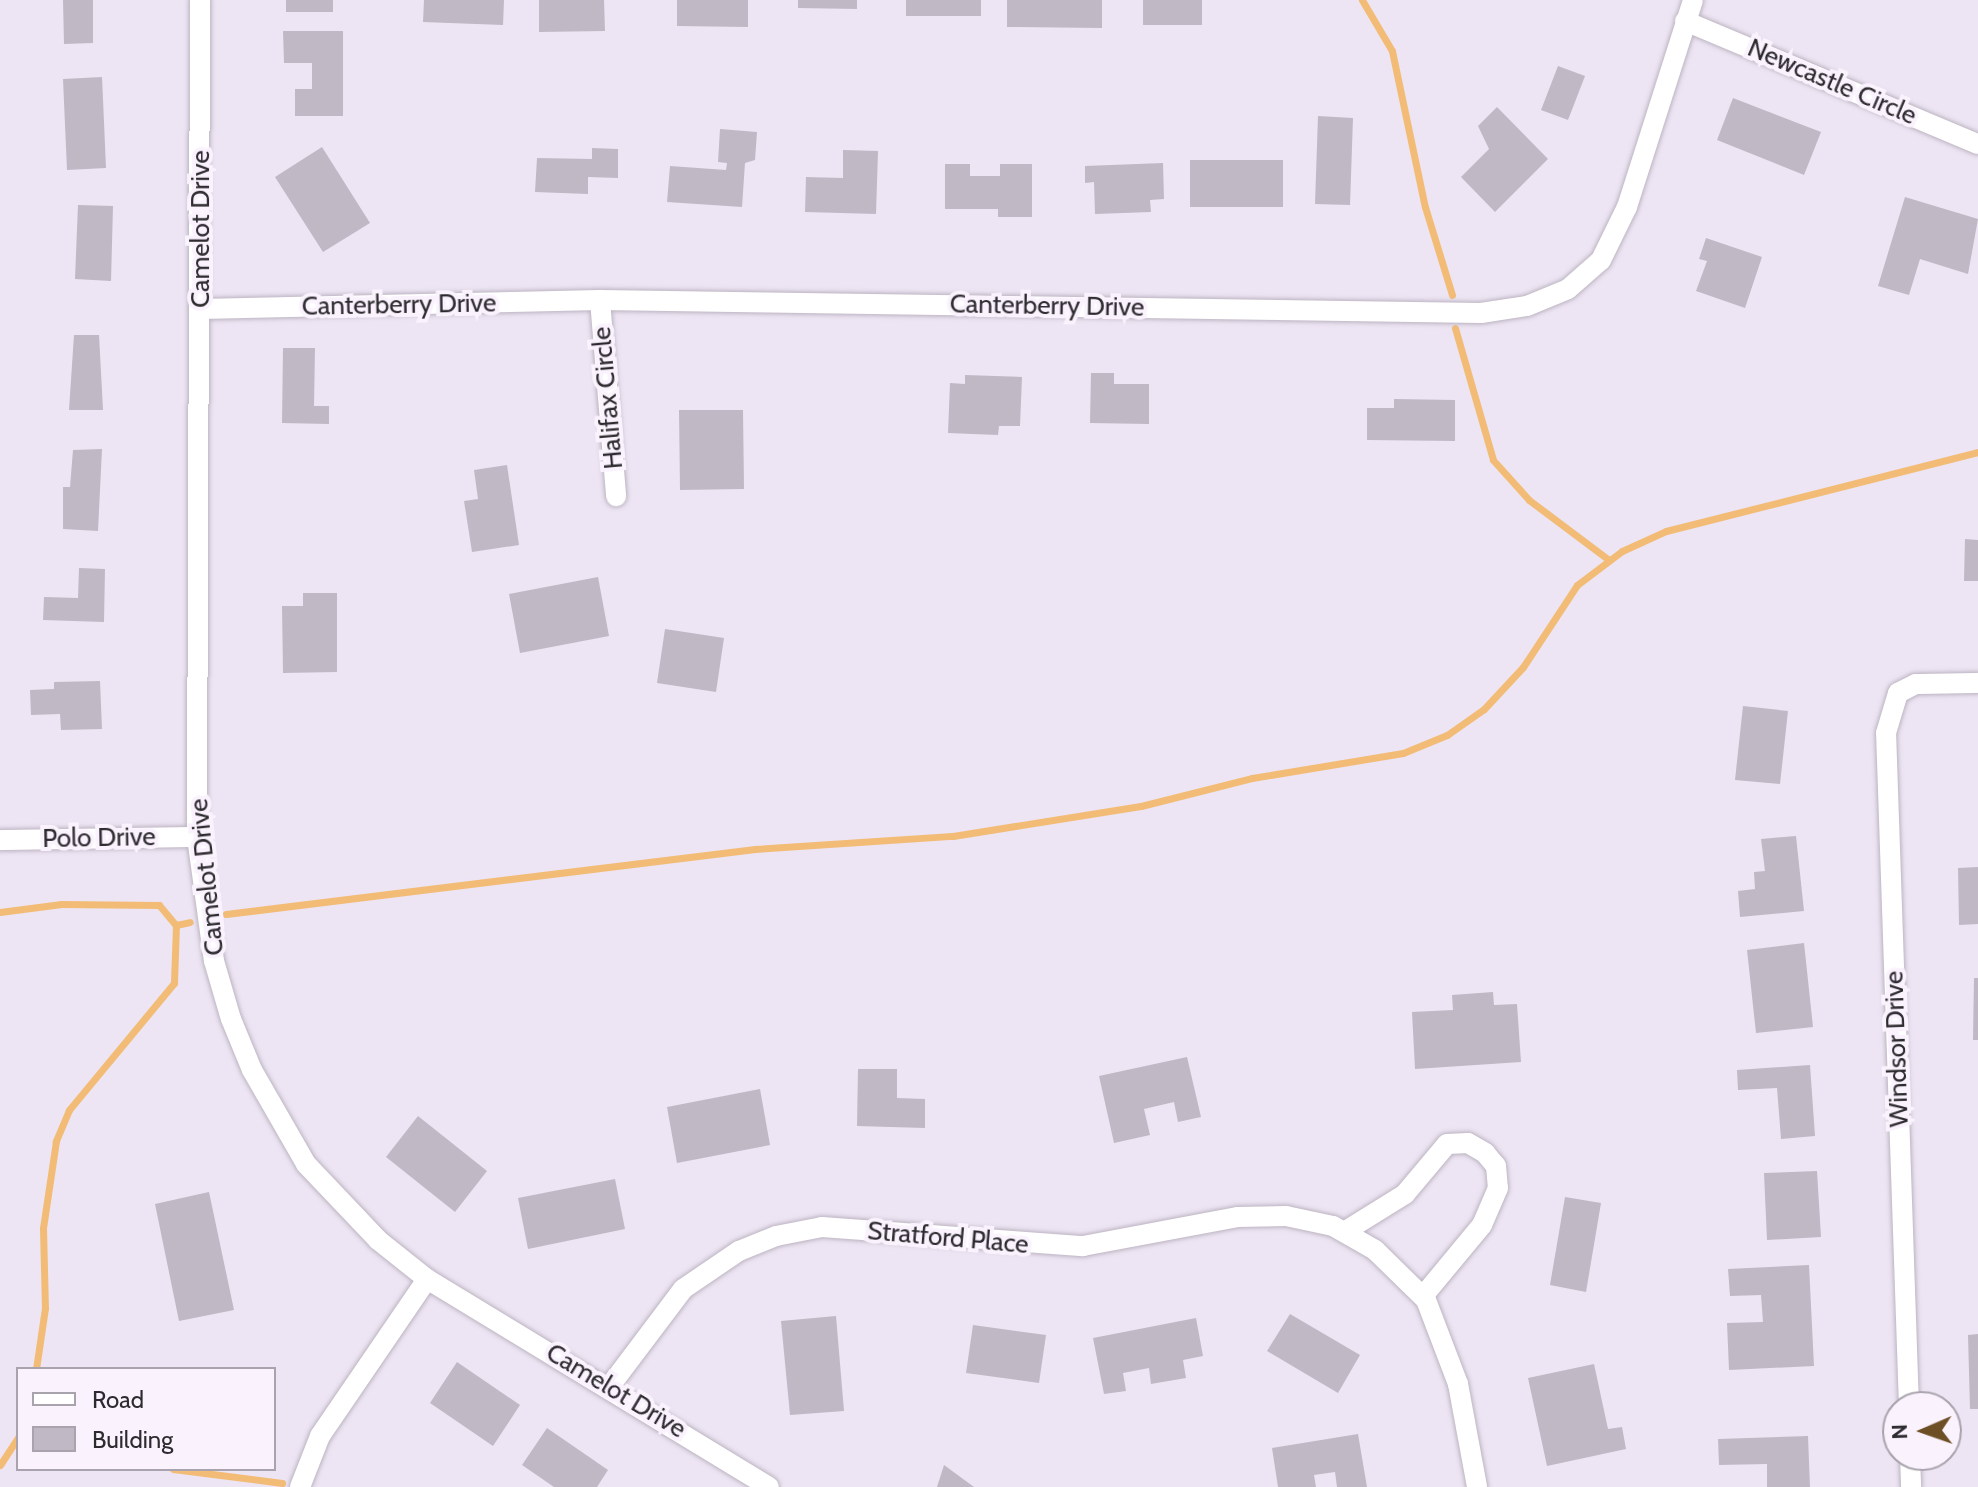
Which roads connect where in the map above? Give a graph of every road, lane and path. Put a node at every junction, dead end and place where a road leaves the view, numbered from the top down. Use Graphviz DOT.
graph roads {
  1 [pos="200,0"];
  2 [pos="1693,0"];
  3 [pos="1685,21"];
  4 [pos="1978,144"];
  5 [pos="600,300"];
  6 [pos="201,309"];
  7 [pos="616,496"];
  8 [pos="1978,683"];
  9 [pos="197,837"];
  10 [pos="0,840"];
  11 [pos="1344,1232"];
  12 [pos="427,1279"];
  13 [pos="1423,1296"];
  14 [pos="610,1386"];
  15 [pos="1908,1391"];
  16 [pos="300,1487"];
  17 [pos="769,1487"];
  18 [pos="1477,1487"];
  1 -- 6 [label="street, Camelot Drive"];
  2 -- 3 [label="street, Canterberry Drive"];
  3 -- 4 [label="street, Newcastle Circle"];
  3 -- 5 [label="street, Canterberry Drive"];
  5 -- 6 [label="street, Canterberry Drive"];
  5 -- 7 [label="street, Halifax Circle"];
  6 -- 9 [label="street, Camelot Drive"];
  8 -- 15 [label="street, Windsor Drive"];
  9 -- 10 [label="street, Polo Drive"];
  9 -- 12 [label="street, Camelot Drive"];
  11 -- 13 [label="street, Stratford Place"];
  11 -- 13 [label="street"];
  11 -- 14 [label="street, Stratford Place"];
  12 -- 14 [label="street, Camelot Drive"];
  12 -- 16 [label="street"];
  13 -- 18 [label="street, Stratford Place"];
  14 -- 17 [label="street, Camelot Drive"];
}
